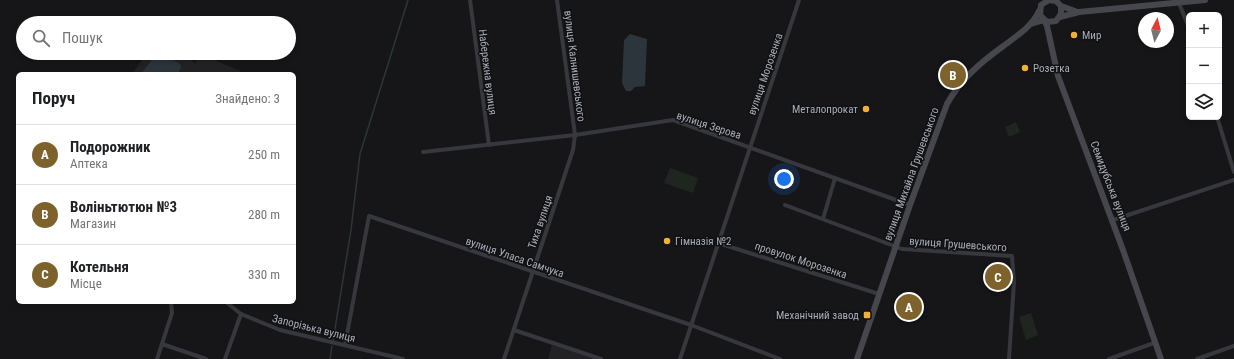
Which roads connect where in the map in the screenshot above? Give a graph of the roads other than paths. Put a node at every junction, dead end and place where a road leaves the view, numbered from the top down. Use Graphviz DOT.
graph roads {
  1 [pos="470,0"];
  2 [pos="557,0"];
  3 [pos="799,0"];
  4 [pos="1204,0"];
  5 [pos="1055,1"];
  6 [pos="1043,2"];
  7 [pos="1178,2"];
  8 [pos="1061,6"];
  9 [pos="1040,12"];
  10 [pos="1079,12"];
  11 [pos="1058,19"];
  12 [pos="1044,20"];
  13 [pos="1186,21"];
  14 [pos="1028,26"];
  15 [pos="1050,36"];
  16 [pos="1218,120"];
  17 [pos="575,135"];
  18 [pos="489,145"];
  19 [pos="749,147"];
  20 [pos="422,152"];
  21 [pos="1234,172"];
  22 [pos="835,178"];
  23 [pos="1234,180"];
  24 [pos="785,205"];
  25 [pos="910,205"];
  26 [pos="823,219"];
  27 [pos="1113,220"];
  28 [pos="718,243"];
  29 [pos="896,247"];
  30 [pos="532,272"];
  31 [pos="879,294"];
  32 [pos="171,304"];
  33 [pos="228,304"];
  34 [pos="241,314"];
  35 [pos="691,325"];
  36 [pos="514,330"];
  37 [pos="1154,343"];
  38 [pos="162,344"];
  39 [pos="345,345"];
  40 [pos="1234,346"];
  41 [pos="157,359"];
  42 [pos="206,359"];
  43 [pos="225,359"];
  44 [pos="403,359"];
  45 [pos="504,359"];
  46 [pos="601,359"];
  47 [pos="680,359"];
  48 [pos="780,359"];
  49 [pos="858,359"];
  50 [pos="1009,359"];
  51 [pos="1109,359"];
  52 [pos="1161,359"];
  53 [pos="1197,359"];
  1 -- 18 [label="street, Набережна вулиця"];
  2 -- 17 [label="street, вулиця Калнишевського"];
  3 -- 19 [label="street, вулиця Морозенка"];
  4 -- 7 [label="main road"];
  5 -- 6 [label="main road"];
  5 -- 8 [label="main road"];
  6 -- 9 [label="main road"];
  7 -- 10 [label="main road"];
  7 -- 13 [label="street"];
  8 -- 10 [label="main road"];
  8 -- 11 [label="main road"];
  9 -- 12 [label="main road"];
  9 -- 14 [label="main road, вулиця Михайла Грушевського"];
  10 -- 11 [label="main road"];
  11 -- 12 [label="main road"];
  11 -- 15 [label="main road"];
  12 -- 14 [label="main road, вулиця Михайла Грушевського"];
  12 -- 15 [label="main road, Семидубська вулиця"];
  14 -- 25 [label="main road, вулиця Михайла Грушевського"];
  15 -- 27 [label="main road, Семидубська вулиця"];
  16 -- 21 [label="street"];
  17 -- 18 [label="street, вулиця Зерова"];
  17 -- 19 [label="street, вулиця Зерова"];
  17 -- 30 [label="street, Тиха вулиця"];
  18 -- 20 [label="street, вулиця Зерова"];
  19 -- 22 [label="street, вулиця Зерова"];
  19 -- 28 [label="street, вулиця Морозенка"];
  22 -- 25 [label="street, вулиця Зерова"];
  22 -- 26 [label="street"];
  23 -- 27 [label="street"];
  24 -- 26 [label="street"];
  25 -- 29 [label="main road, вулиця Михайла Грушевського"];
  26 -- 29 [label="street"];
  27 -- 37 [label="main road, Семидубська вулиця"];
  28 -- 31 [label="street, провулок Морозенка"];
  28 -- 35 [label="street, вулиця Морозенка"];
  29 -- 31 [label="main road, вулиця Михайла Грушевського"];
  29 -- 50 [label="street, вулиця Грушевського"];
  30 -- 35 [label="street, вулиця Уласа Самчука"];
  30 -- 36 [label="street, Тиха вулиця"];
  30 -- 39 [label="street, вулиця Уласа Самчука"];
  31 -- 49 [label="main road, вулиця Михайла Грушевського"];
  32 -- 38 [label="street"];
  33 -- 34 [label="street, Запорізька вулиця"];
  34 -- 39 [label="street, Запорізька вулиця"];
  34 -- 43 [label="street"];
  35 -- 47 [label="street, вулиця Морозенка"];
  35 -- 48 [label="street, вулиця Уласа Самчука"];
  36 -- 45 [label="street, Тиха вулиця"];
  36 -- 46 [label="street"];
  37 -- 51 [label="street"];
  37 -- 52 [label="main road, Семидубська вулиця"];
  38 -- 41 [label="street"];
  38 -- 42 [label="street"];
  39 -- 44 [label="street, Запорізька вулиця"];
  40 -- 53 [label="street"];
}
